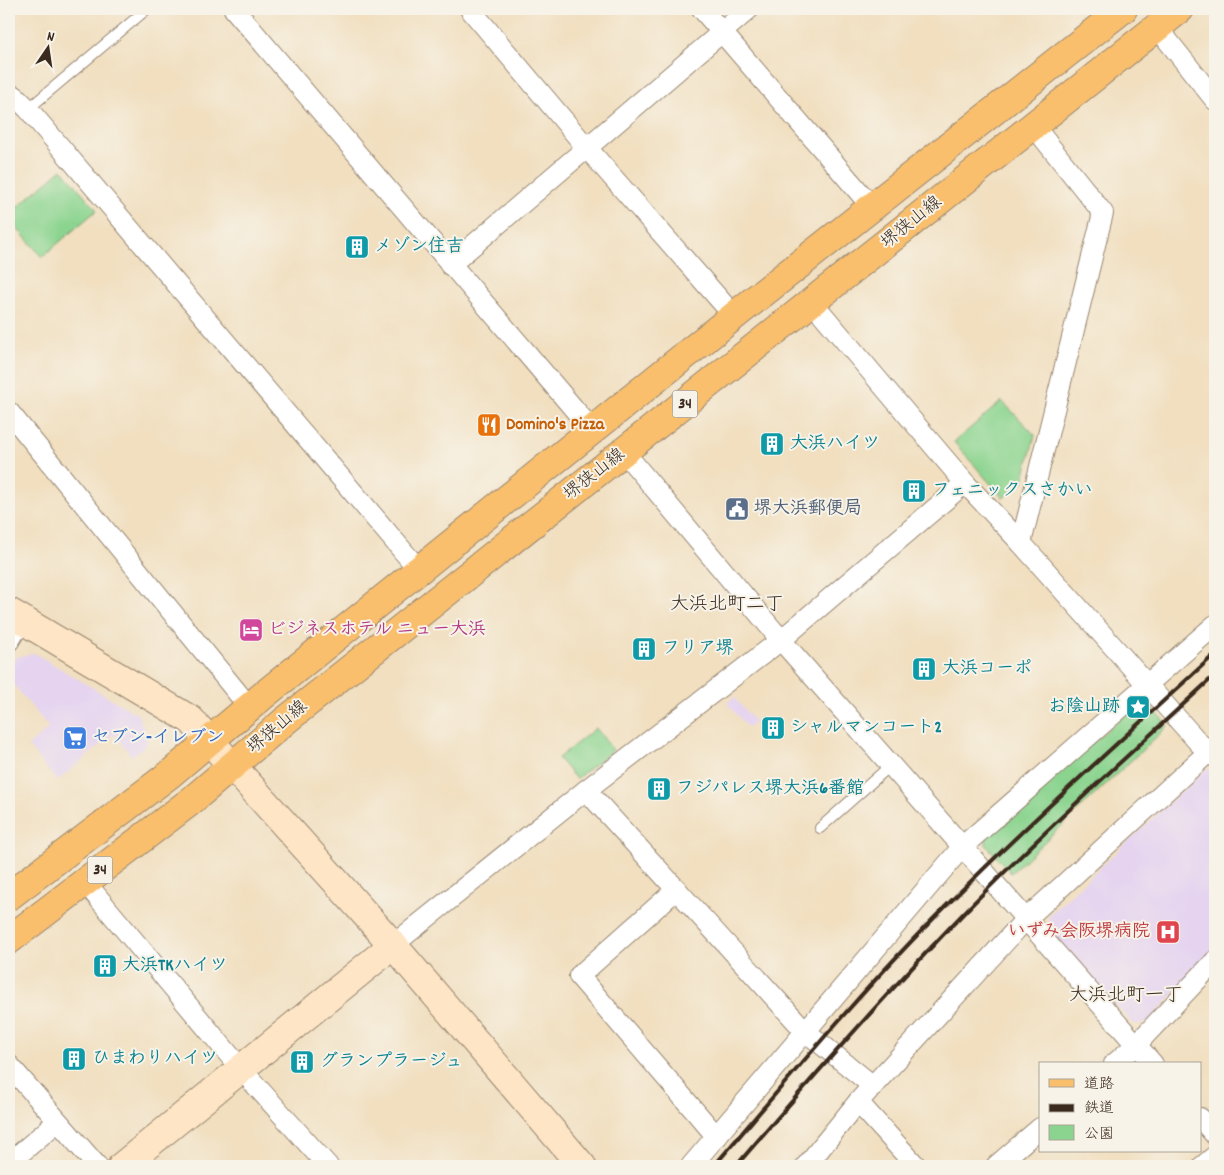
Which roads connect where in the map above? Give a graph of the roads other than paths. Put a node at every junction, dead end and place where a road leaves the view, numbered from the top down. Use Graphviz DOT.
graph roads {
  1 [pos="147,9"];
  2 [pos="234,9"];
  3 [pos="470,9"];
  4 [pos="702,9"];
  5 [pos="749,9"];
  6 [pos="1123,9"];
  7 [pos="1180,9"];
  8 [pos="1157,27"];
  9 [pos="722,32"];
  10 [pos="9,95"];
  11 [pos="1215,100"];
  12 [pos="28,109"];
  13 [pos="1033,125"];
  14 [pos="587,148"];
  15 [pos="872,207"];
  16 [pos="450,264"];
  17 [pos="813,302"];
  18 [pos="734,316"];
  19 [pos="9,412"];
  20 [pos="592,430"];
  21 [pos="624,452"];
  22 [pos="965,483"];
  23 [pos="1021,542"];
  24 [pos="419,570"];
  25 [pos="13,624"];
  26 [pos="1215,625"];
  27 [pos="781,640"];
  28 [pos="1147,684"];
  29 [pos="249,707"];
  30 [pos="210,741"];
  31 [pos="1213,752"];
  32 [pos="891,765"];
  33 [pos="232,766"];
  34 [pos="586,790"];
  35 [pos="820,828"];
  36 [pos="963,846"];
  37 [pos="85,882"];
  38 [pos="677,890"];
  39 [pos="9,896"];
  40 [pos="1025,920"];
  41 [pos="9,940"];
  42 [pos="393,946"];
  43 [pos="1215,961"];
  44 [pos="805,1031"];
  45 [pos="1136,1044"];
  46 [pos="1116,1062"];
  47 [pos="1150,1062"];
  48 [pos="9,1065"];
  49 [pos="241,1069"];
  50 [pos="873,1086"];
  51 [pos="858,1102"];
  52 [pos="1202,1120"];
  53 [pos="57,1122"];
  54 [pos="1039,1129"];
  55 [pos="1215,1135"];
  56 [pos="717,1137"];
  57 [pos="1215,1156"];
  58 [pos="9,1163"];
  59 [pos="97,1166"];
  60 [pos="122,1166"];
  61 [pos="328,1166"];
  62 [pos="582,1166"];
  63 [pos="691,1166"];
  64 [pos="806,1166"];
  65 [pos="916,1166"];
  66 [pos="996,1166"];
  67 [pos="1203,1166"];
  1 -- 12 [label="lane"];
  2 -- 16 [label="street"];
  3 -- 14 [label="street"];
  4 -- 9 [label="street"];
  5 -- 9 [label="street"];
  6 -- 15 [label="main road, 堺狭山線 / 34"];
  7 -- 8 [label="main road, 堺狭山線 / 34"];
  8 -- 11 [label="street"];
  8 -- 13 [label="main road, 堺狭山線 / 34"];
  9 -- 14 [label="street"];
  9 -- 15 [label="street"];
  10 -- 12 [label="street"];
  12 -- 24 [label="street"];
  13 -- 17 [label="main road, 堺狭山線 / 34"];
  13 -- 23 [label="street"];
  14 -- 16 [label="street"];
  14 -- 18 [label="street"];
  15 -- 18 [label="main road, 堺狭山線 / 34"];
  16 -- 20 [label="street"];
  17 -- 21 [label="main road, 堺狭山線 / 34"];
  17 -- 22 [label="street"];
  18 -- 20 [label="main road, 堺狭山線 / 34"];
  19 -- 29 [label="street"];
  20 -- 24 [label="main road, 堺狭山線 / 34"];
  21 -- 27 [label="street"];
  21 -- 33 [label="main road, 堺狭山線 / 34"];
  22 -- 23 [label="street"];
  22 -- 27 [label="street"];
  23 -- 28 [label="street"];
  24 -- 29 [label="main road, 堺狭山線 / 34"];
  25 -- 30 [label="street"];
  26 -- 28 [label="street"];
  27 -- 32 [label="street"];
  27 -- 34 [label="street"];
  28 -- 31 [label="street"];
  28 -- 36 [label="street"];
  29 -- 30 [label="main road, 堺狭山線 / 34"];
  30 -- 33 [label="street"];
  30 -- 39 [label="main road, 堺狭山線 / 34"];
  31 -- 40 [label="street"];
  32 -- 35 [label="lane"];
  32 -- 36 [label="street"];
  33 -- 37 [label="main road, 堺狭山線 / 34"];
  33 -- 42 [label="street"];
  34 -- 38 [label="street"];
  34 -- 42 [label="street"];
  36 -- 40 [label="street"];
  36 -- 44 [label="street"];
  37 -- 41 [label="main road, 堺狭山線 / 34"];
  37 -- 49 [label="street"];
  38 -- 44 [label="street"];
  38 -- 56 [label="street"];
  40 -- 45 [label="street"];
  40 -- 50 [label="street"];
  42 -- 49 [label="street"];
  42 -- 62 [label="street"];
  43 -- 45 [label="street"];
  44 -- 50 [label="street"];
  44 -- 56 [label="street"];
  45 -- 46 [label="street"];
  45 -- 47 [label="street"];
  48 -- 53 [label="street"];
  49 -- 60 [label="street"];
  49 -- 61 [label="street"];
  50 -- 51 [label="street"];
  51 -- 64 [label="street"];
  51 -- 65 [label="street"];
  52 -- 55 [label="street"];
  53 -- 58 [label="street"];
  53 -- 59 [label="street"];
  54 -- 66 [label="street"];
  56 -- 63 [label="street"];
  57 -- 67 [label="street"];
}
